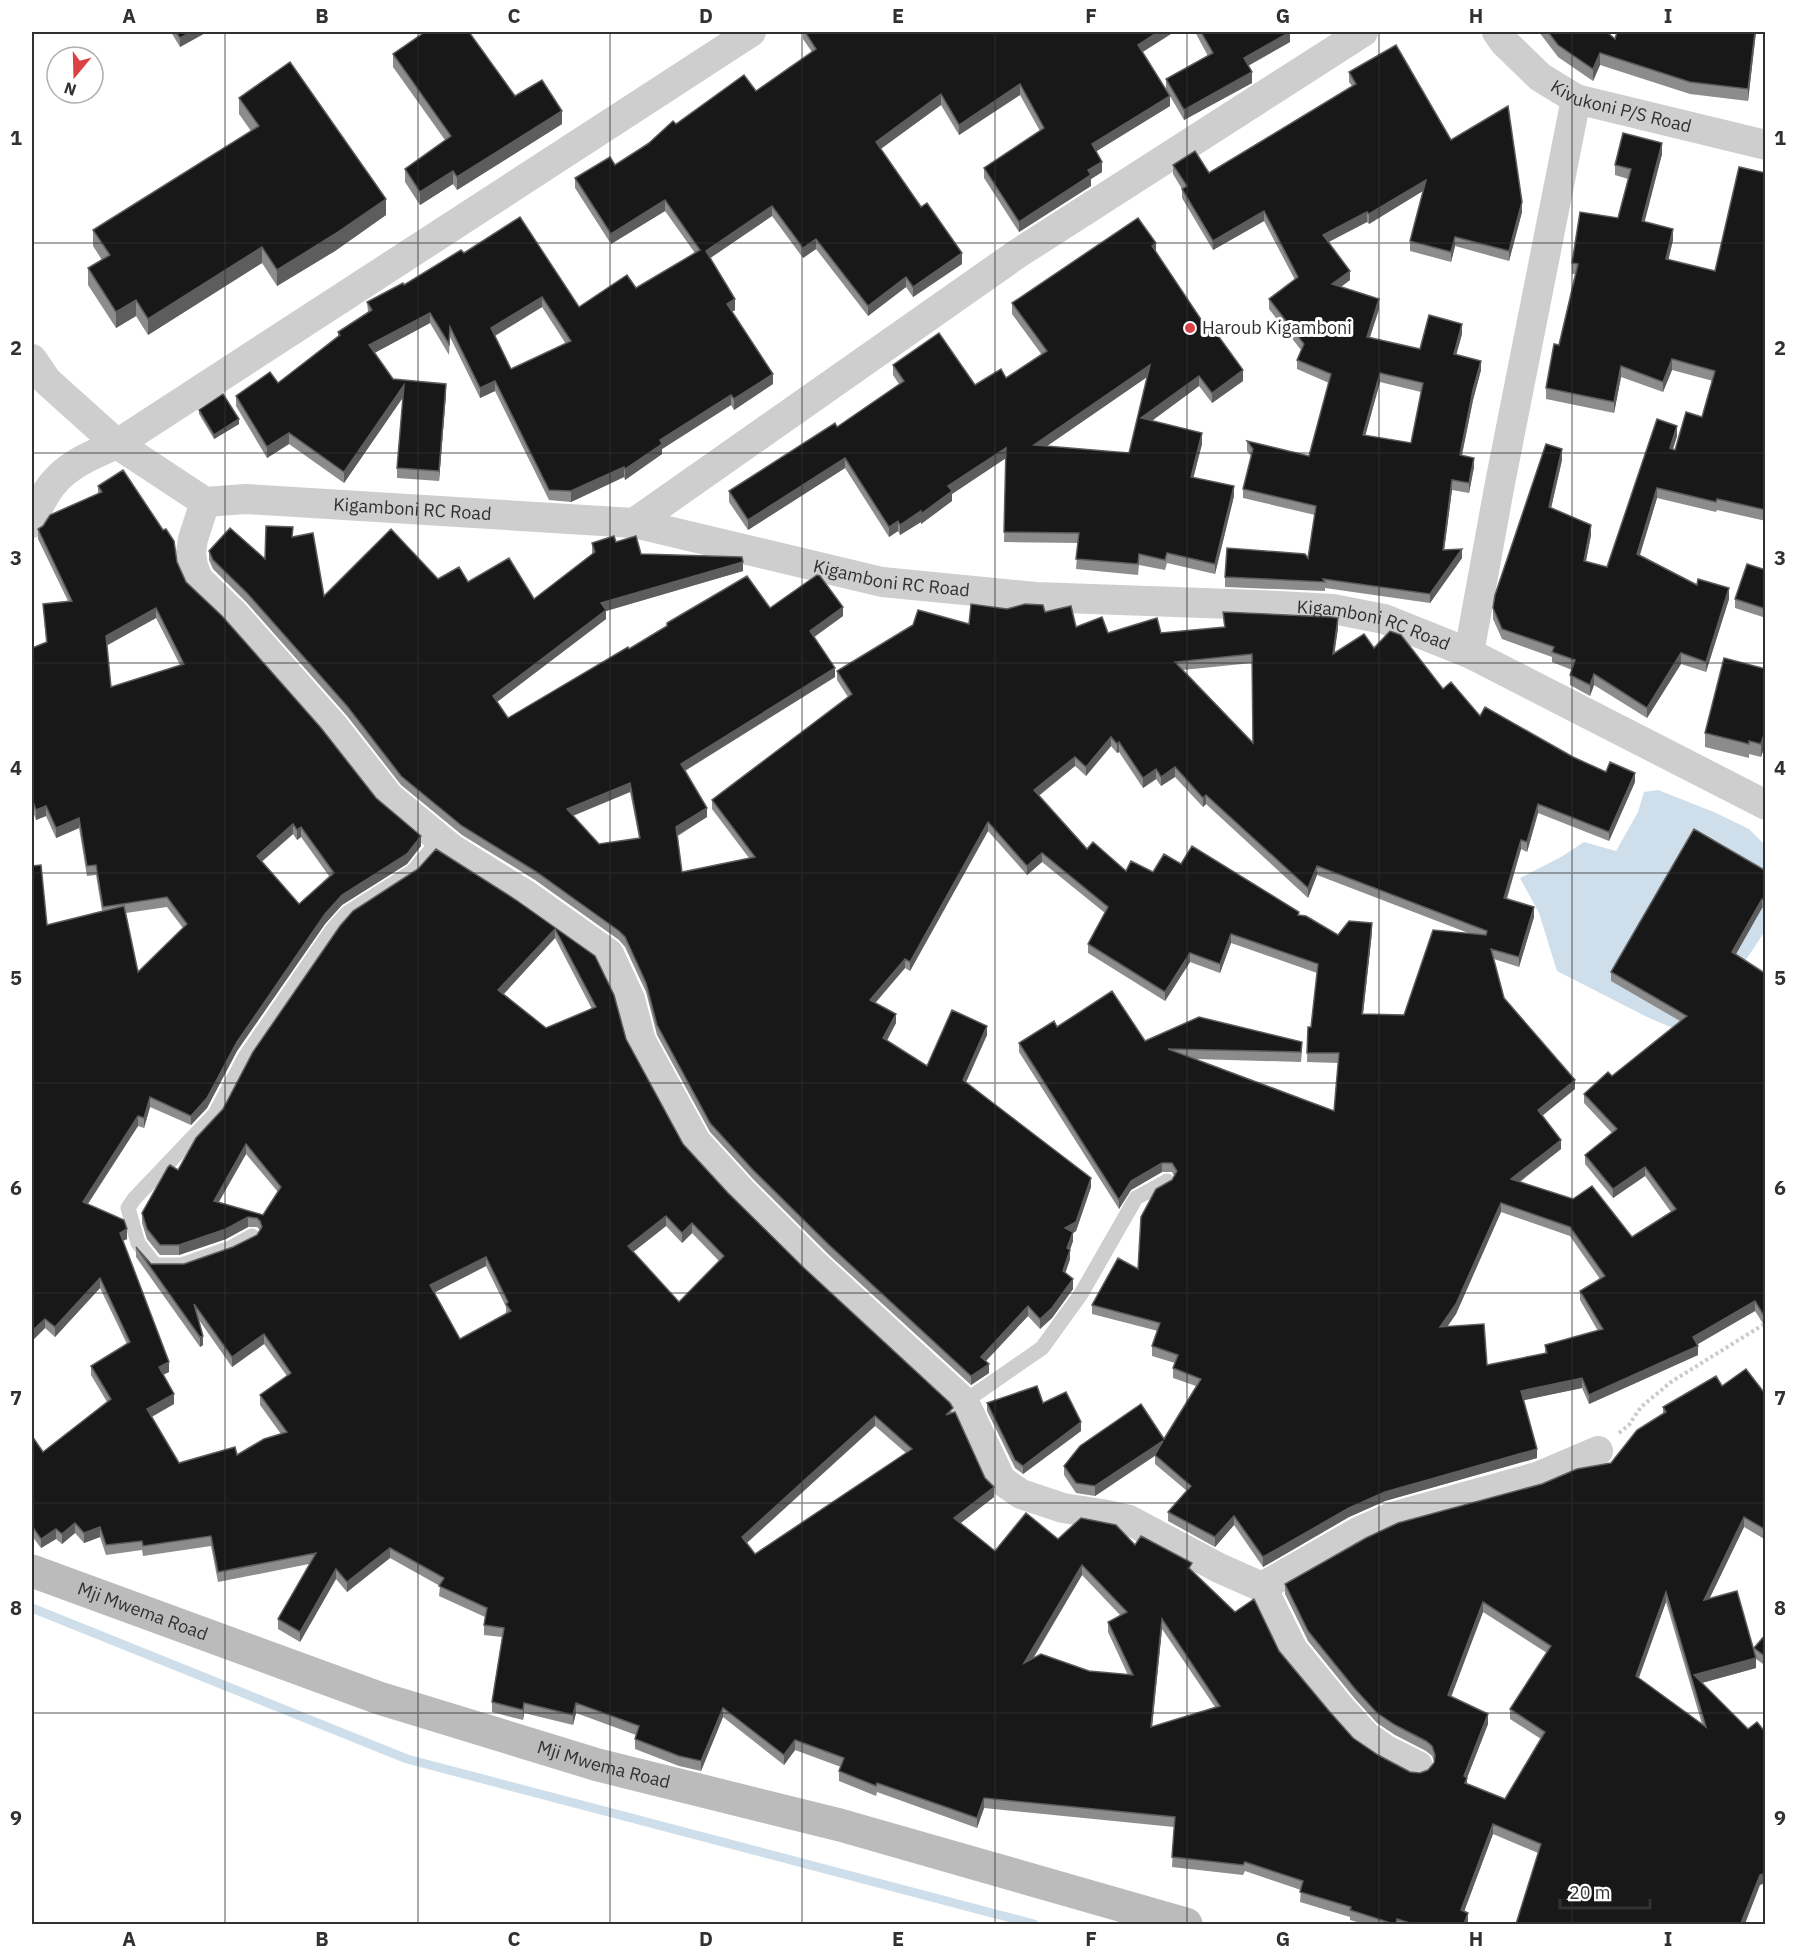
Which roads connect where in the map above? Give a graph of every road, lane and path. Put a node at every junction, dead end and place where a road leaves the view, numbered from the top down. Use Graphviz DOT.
graph roads {
  1 [pos="751,32"];
  2 [pos="1363,32"];
  3 [pos="1497,32"];
  4 [pos="1576,99"];
  5 [pos="1766,145"];
  6 [pos="32,358"];
  7 [pos="117,444"];
  8 [pos="205,502"];
  9 [pos="32,523"];
  10 [pos="634,523"];
  11 [pos="1469,653"];
  12 [pos="1766,806"];
  13 [pos="440,840"];
  14 [pos="1167,1181"];
  15 [pos="252,1236"];
  16 [pos="1766,1323"];
  17 [pos="964,1402"];
  18 [pos="1598,1450"];
  19 [pos="32,1572"];
  20 [pos="1262,1587"];
  21 [pos="1418,1766"];
  22 [pos="1186,1924"];
  1 -- 7 [label="street"];
  2 -- 10 [label="street"];
  3 -- 4 [label="street, Kivukoni P/S Road"];
  4 -- 5 [label="street, Kivukoni P/S Road"];
  4 -- 11 [label="street"];
  6 -- 7 [label="street"];
  7 -- 8 [label="street"];
  7 -- 9 [label="street"];
  8 -- 10 [label="street, Kigamboni RC Road"];
  8 -- 13 [label="street"];
  10 -- 11 [label="street, Kigamboni RC Road"];
  11 -- 12 [label="street, Kigamboni RC Road"];
  13 -- 15 [label="lane"];
  13 -- 17 [label="street"];
  14 -- 17 [label="lane"];
  16 -- 18 [label="path"];
  17 -- 20 [label="street"];
  18 -- 20 [label="street"];
  19 -- 22 [label="main road, Mji Mwema Road"];
  20 -- 21 [label="street"];
}
